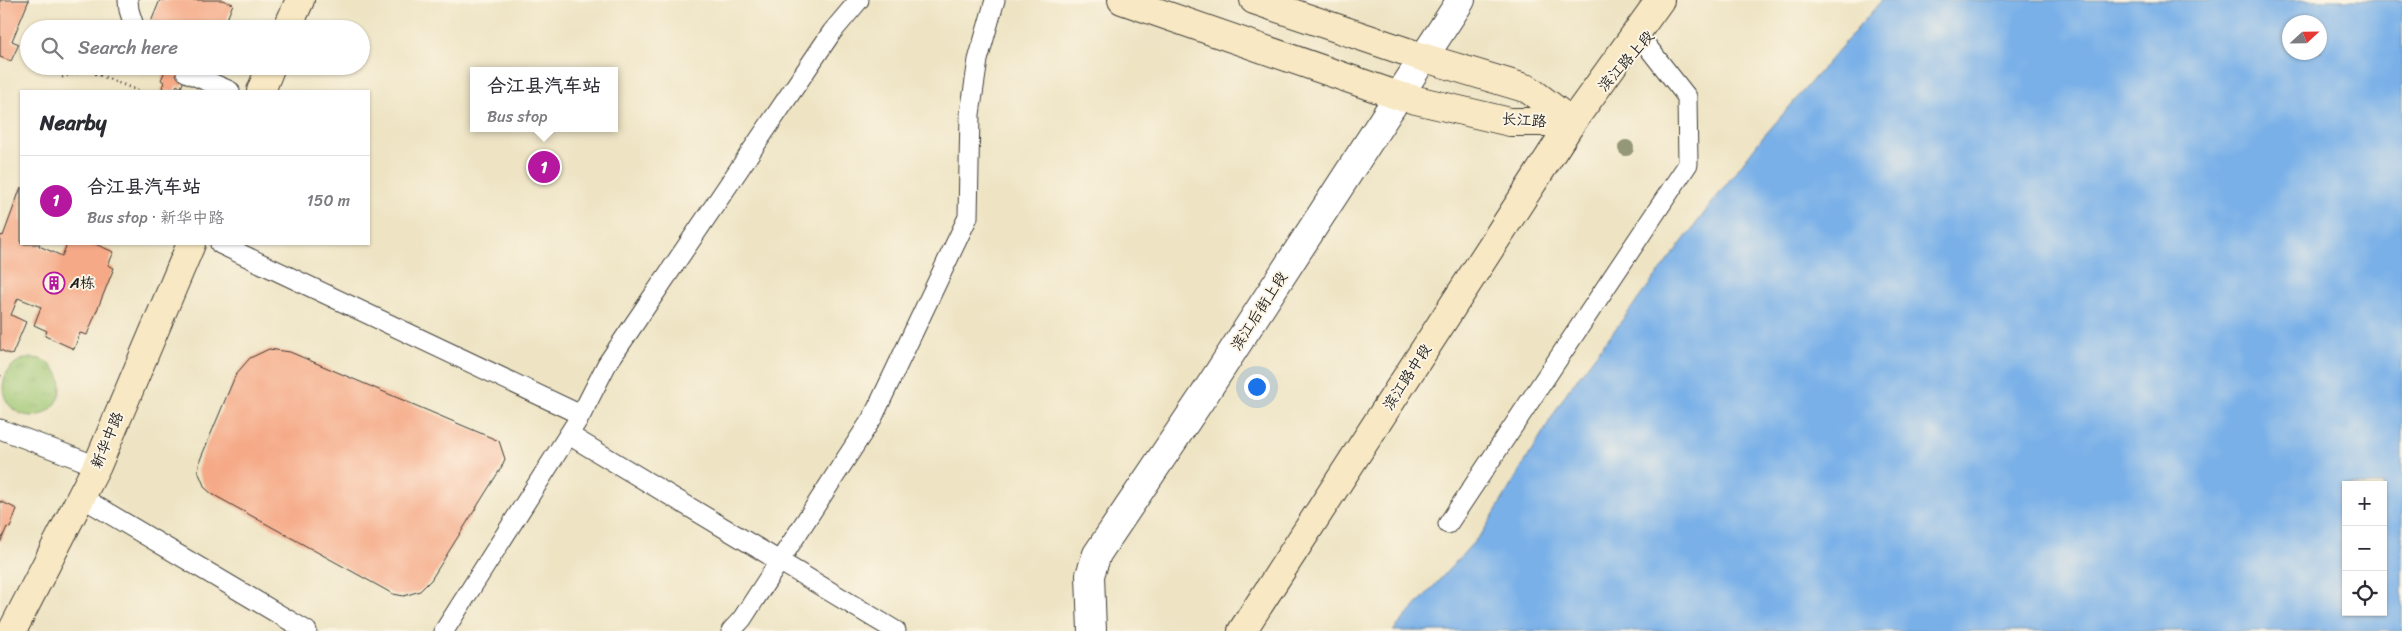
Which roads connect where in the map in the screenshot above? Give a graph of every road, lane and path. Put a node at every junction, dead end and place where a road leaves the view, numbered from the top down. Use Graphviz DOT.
graph roads {
  1 [pos="128,0"];
  2 [pos="300,0"];
  3 [pos="860,0"];
  4 [pos="995,0"];
  5 [pos="1122,0"];
  6 [pos="1254,0"];
  7 [pos="1461,0"];
  8 [pos="1650,0"];
  9 [pos="1660,0"];
  10 [pos="1681,0"];
  11 [pos="132,20"];
  12 [pos="291,20"];
  13 [pos="1643,41"];
  14 [pos="1425,58"];
  15 [pos="69,75"];
  16 [pos="100,75"];
  17 [pos="193,75"];
  18 [pos="267,75"];
  19 [pos="62,77"];
  20 [pos="137,90"];
  21 [pos="228,90"];
  22 [pos="261,90"];
  23 [pos="1399,96"];
  24 [pos="1572,122"];
  25 [pos="191,245"];
  26 [pos="222,245"];
  27 [pos="0,376"];
  28 [pos="4,378"];
  29 [pos="581,415"];
  30 [pos="0,429"];
  31 [pos="569,435"];
  32 [pos="97,466"];
  33 [pos="81,497"];
  34 [pos="1448,524"];
  35 [pos="780,561"];
  36 [pos="12,631"];
  37 [pos="307,631"];
  38 [pos="444,631"];
  39 [pos="731,631"];
  40 [pos="896,631"];
  41 [pos="1092,631"];
  42 [pos="1242,631"];
  1 -- 11 [label="lane"];
  2 -- 12 [label="main road"];
  3 -- 29 [label="lane"];
  4 -- 35 [label="lane"];
  5 -- 23 [label="main road, 长江路"];
  6 -- 14 [label="main road, 长江路"];
  7 -- 14 [label="street, 滨江后街上段"];
  8 -- 24 [label="street, 滨江路上段"];
  9 -- 24 [label="main road, 滨江路上段"];
  10 -- 13 [label="main road, 滨江路上段"];
  13 -- 24 [label="main road, 滨江路上段"];
  13 -- 34 [label="lane"];
  14 -- 23 [label="street, 滨江后街上段"];
  14 -- 24 [label="main road, 长江路"];
  15 -- 19 [label="path"];
  16 -- 20 [label="path"];
  17 -- 21 [label="lane"];
  18 -- 22 [label="main road"];
  23 -- 24 [label="main road, 长江路"];
  23 -- 41 [label="street, 滨江后街上段"];
  24 -- 42 [label="main road, 滨江路中段"];
  25 -- 32 [label="main road, 新华中路"];
  26 -- 29 [label="lane"];
  27 -- 28 [label="path"];
  29 -- 31 [label="lane"];
  30 -- 32 [label="lane"];
  31 -- 35 [label="lane"];
  31 -- 38 [label="lane"];
  32 -- 33 [label="main road, 新华中路"];
  33 -- 36 [label="main road, 新华中路"];
  33 -- 37 [label="lane"];
  35 -- 39 [label="lane"];
  35 -- 40 [label="lane"];
}
